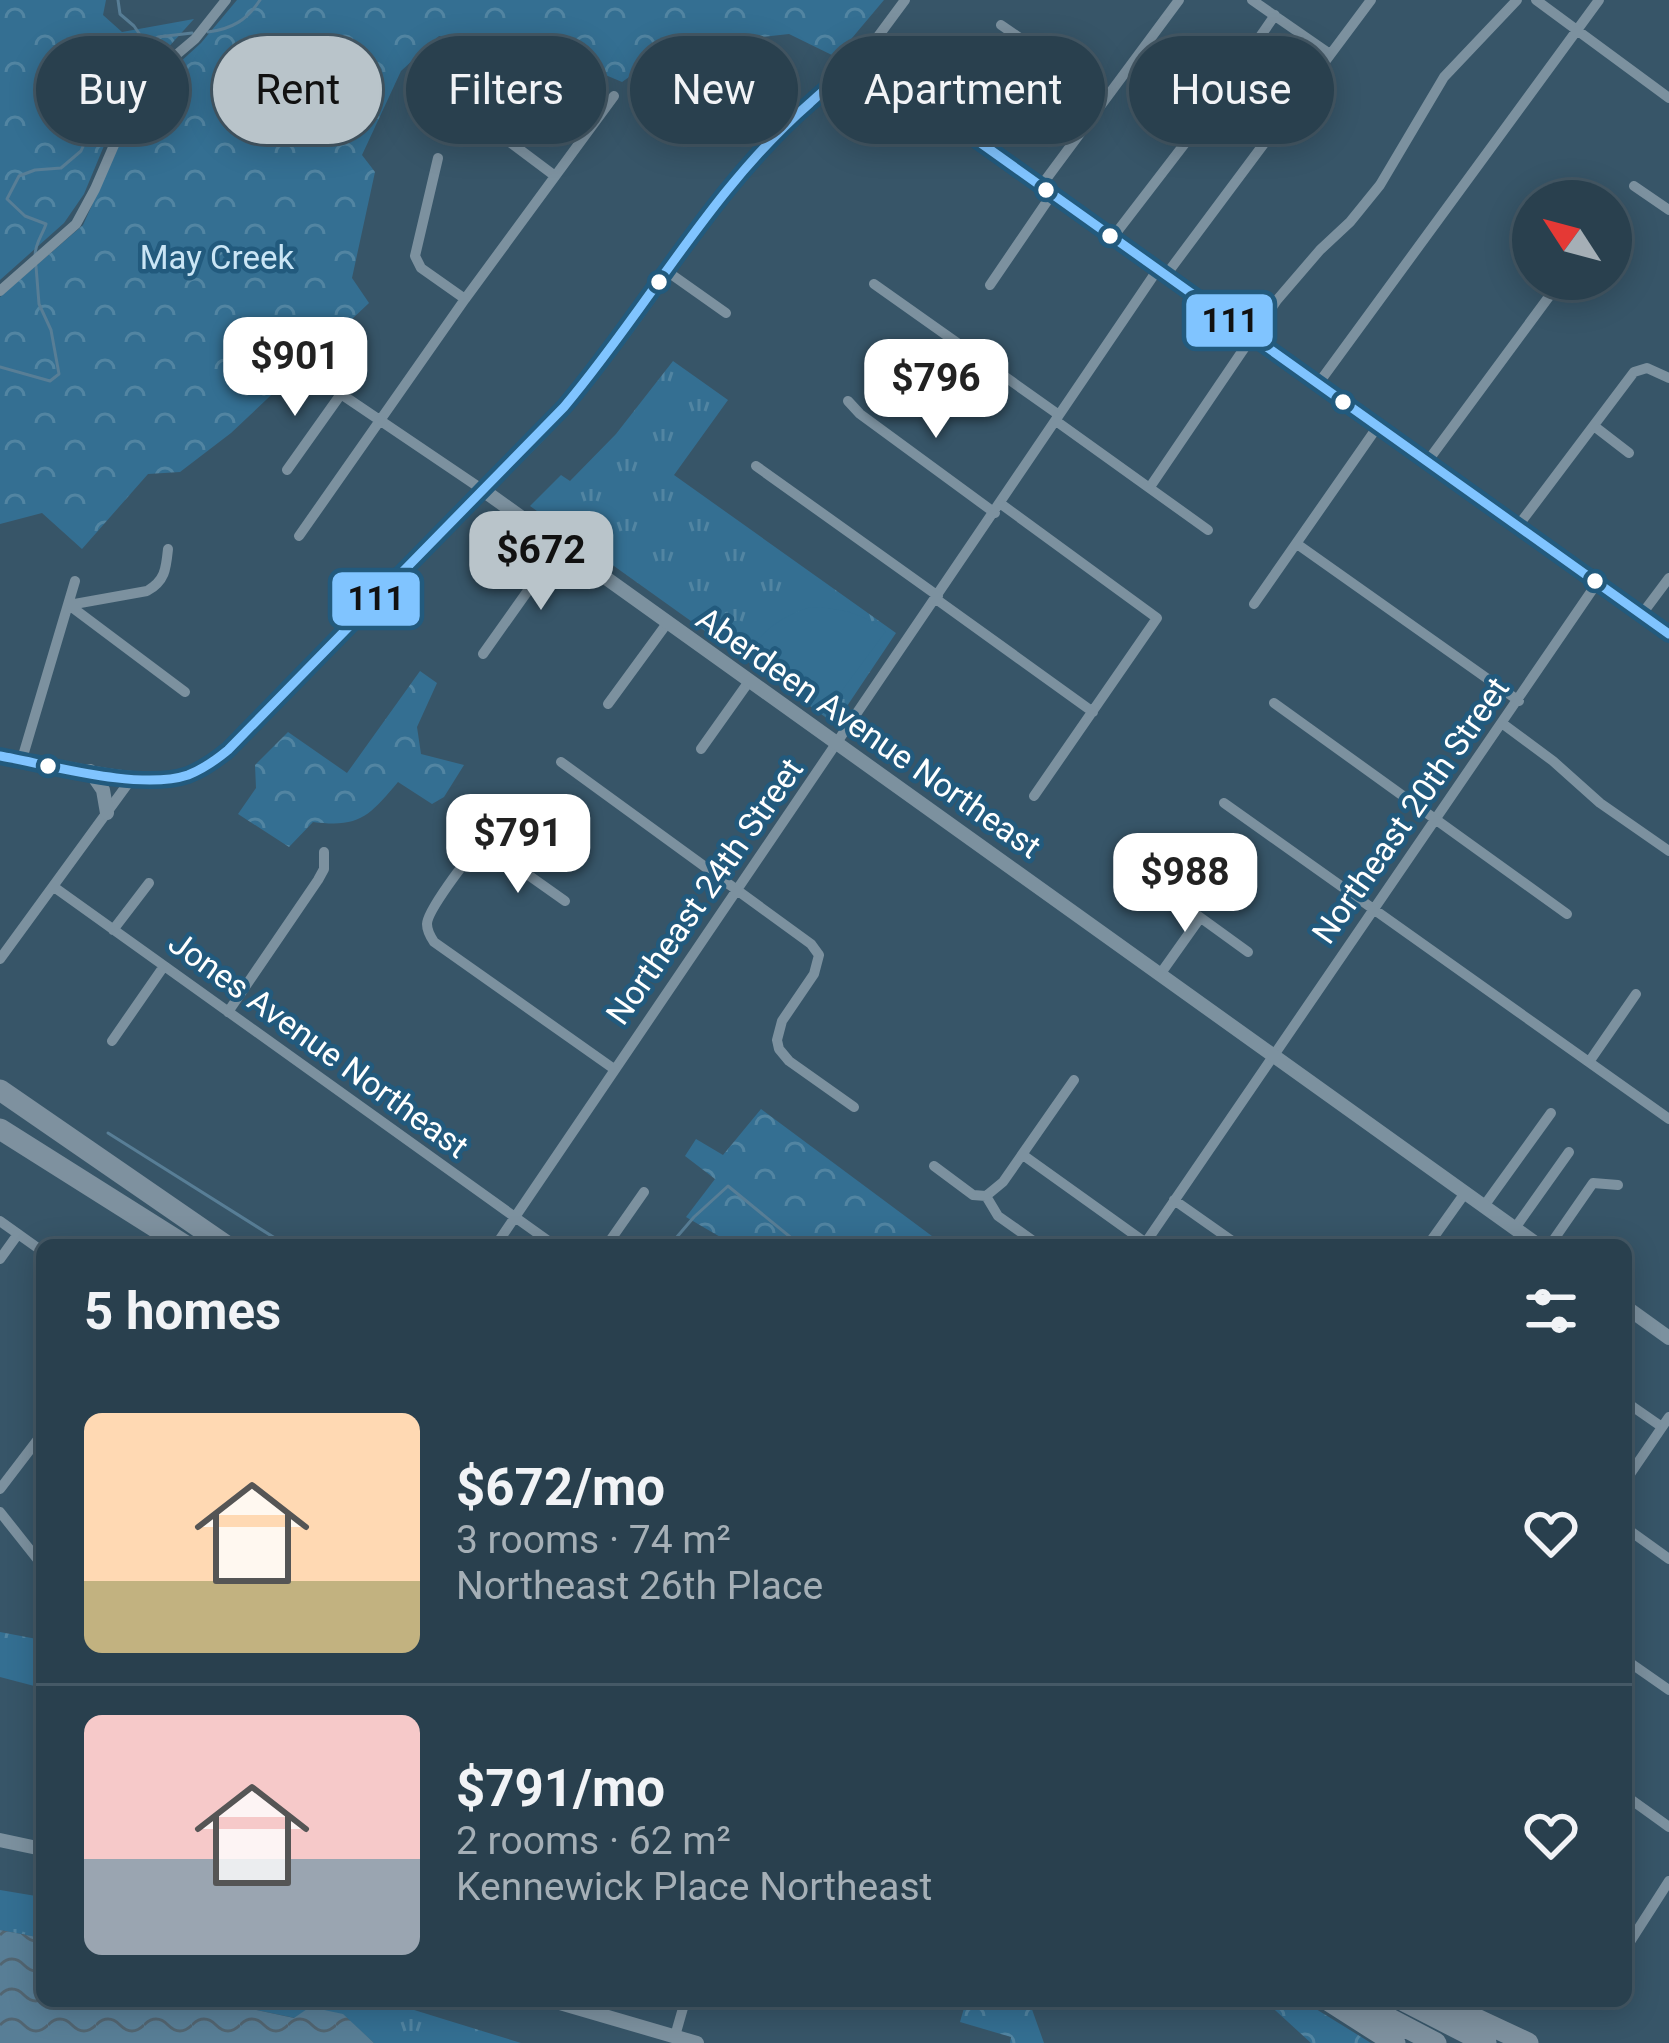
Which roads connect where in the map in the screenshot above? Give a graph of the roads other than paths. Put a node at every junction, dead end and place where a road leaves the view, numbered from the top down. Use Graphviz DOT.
graph roads {
  1 [pos="226,0"];
  2 [pos="905,0"];
  3 [pos="1179,0"];
  4 [pos="1252,0"];
  5 [pos="1371,0"];
  6 [pos="1517,0"];
  7 [pos="1536,0"];
  8 [pos="1600,0"];
  9 [pos="1276,15"];
  10 [pos="1001,25"];
  11 [pos="1577,32"];
  12 [pos="878,36"];
  13 [pos="1017,36"];
  14 [pos="1261,36"];
  15 [pos="1305,36"];
  16 [pos="1334,49"];
  17 [pos="822,93"];
  18 [pos="614,96"];
  19 [pos="1105,98"];
  20 [pos="1669,98"];
  21 [pos="512,144"];
  22 [pos="982,144"];
  23 [pos="1076,144"];
  24 [pos="1184,144"];
  25 [pos="1261,144"];
  26 [pos="438,158"];
  27 [pos="555,176"];
  28 [pos="1634,186"];
  29 [pos="1046,190"];
  30 [pos="1669,210"];
  31 [pos="1113,237"];
  32 [pos="668,272"];
  33 [pos="1162,272"];
  34 [pos="874,284"];
  35 [pos="990,285"];
  36 [pos="2,290"];
  37 [pos="464,299"];
  38 [pos="1547,300"];
  39 [pos="726,313"];
  40 [pos="1251,337"];
  41 [pos="1669,379"];
  42 [pos="1318,384"];
  43 [pos="848,401"];
  44 [pos="1057,418"];
  45 [pos="380,420"];
  46 [pos="1378,426"];
  47 [pos="1594,426"];
  48 [pos="1629,453"];
  49 [pos="1427,462"];
  50 [pos="756,466"];
  51 [pos="287,470"];
  52 [pos="1150,488"];
  53 [pos="483,490"];
  54 [pos="998,509"];
  55 [pos="1518,526"];
  56 [pos="1208,530"];
  57 [pos="299,536"];
  58 [pos="561,544"];
  59 [pos="1297,544"];
  60 [pos="168,550"];
  61 [pos="1669,578"];
  62 [pos="75,581"];
  63 [pos="1598,583"];
  64 [pos="937,598"];
  65 [pos="1254,604"];
  66 [pos="69,605"];
  67 [pos="1642,614"];
  68 [pos="668,622"];
  69 [pos="1669,634"];
  70 [pos="483,654"];
  71 [pos="751,680"];
  72 [pos="185,692"];
  73 [pos="1519,701"];
  74 [pos="1274,703"];
  75 [pos="608,704"];
  76 [pos="1093,712"];
  77 [pos="1503,724"];
  78 [pos="838,743"];
  79 [pos="701,749"];
  80 [pos="0,756"];
  81 [pos="22,759"];
  82 [pos="561,762"];
  83 [pos="90,771"];
  84 [pos="132,778"];
  85 [pos="1034,796"];
  86 [pos="1224,802"];
  87 [pos="107,813"];
  88 [pos="1436,819"];
  89 [pos="1669,851"];
  90 [pos="324,852"];
  91 [pos="1150,881"];
  92 [pos="148,884"];
  93 [pos="54,887"];
  94 [pos="736,889"];
  95 [pos="565,901"];
  96 [pos="1373,910"];
  97 [pos="1568,914"];
  98 [pos="1200,918"];
  99 [pos="113,930"];
  100 [pos="1248,952"];
  101 [pos="0,958"];
  102 [pos="164,966"];
  103 [pos="1161,973"];
  104 [pos="1636,994"];
  105 [pos="228,1012"];
  106 [pos="112,1041"];
  107 [pos="1275,1054"];
  108 [pos="1589,1062"];
  109 [pos="614,1069"];
  110 [pos="0,1080"];
  111 [pos="1074,1080"];
  112 [pos="0,1090"];
  113 [pos="854,1107"];
  114 [pos="1550,1113"];
  115 [pos="1669,1119"];
  116 [pos="0,1125"];
  117 [pos="1569,1152"];
  118 [pos="1023,1155"];
  119 [pos="934,1166"];
  120 [pos="1618,1185"];
  121 [pos="644,1192"];
  122 [pos="1465,1193"];
  123 [pos="986,1196"];
  124 [pos="1174,1200"];
  125 [pos="1484,1206"];
  126 [pos="178,1214"];
  127 [pos="516,1218"];
  128 [pos="0,1221"];
  129 [pos="1515,1228"];
  130 [pos="18,1234"];
  131 [pos="175,1239"];
  132 [pos="216,1239"];
  133 [pos="500,1239"];
  134 [pos="546,1239"];
  135 [pos="611,1239"];
  136 [pos="1031,1239"];
  137 [pos="1138,1239"];
  138 [pos="1148,1239"];
  139 [pos="1229,1239"];
  140 [pos="1432,1239"];
  141 [pos="1530,1239"];
  142 [pos="1554,1239"];
  143 [pos="36,1247"];
  144 [pos="0,1259"];
  145 [pos="1632,1311"];
  146 [pos="1669,1338"];
  147 [pos="1632,1405"];
  148 [pos="1665,1422"];
  149 [pos="36,1442"];
  150 [pos="1632,1471"];
  151 [pos="0,1489"];
  152 [pos="0,1512"];
  153 [pos="1632,1532"];
  154 [pos="36,1557"];
  155 [pos="1669,1558"];
  156 [pos="1632,1664"];
  157 [pos="1669,1690"];
  158 [pos="1632,1800"];
  159 [pos="1669,1827"];
  160 [pos="0,1840"];
  161 [pos="36,1848"];
  162 [pos="1669,1881"];
  163 [pos="1632,1939"];
  164 [pos="575,2007"];
  165 [pos="683,2007"];
  166 [pos="1338,2007"];
  167 [pos="1367,2007"];
  168 [pos="1416,2007"];
  169 [pos="1451,2007"];
  170 [pos="675,2036"];
  171 [pos="697,2043"];
  172 [pos="1395,2043"];
  173 [pos="1436,2043"];
  174 [pos="1486,2043"];
  175 [pos="1528,2043"];
  1 -- 36 [label="street"];
  2 -- 12 [label="street"];
  3 -- 19 [label="street"];
  4 -- 9 [label="street"];
  5 -- 16 [label="street, Northeast 24th Street"];
  6 -- 40 [label="street"];
  7 -- 11 [label="street"];
  8 -- 11 [label="street"];
  9 -- 14 [label="street"];
  9 -- 15 [label="street"];
  10 -- 13 [label="street"];
  11 -- 20 [label="street"];
  11 -- 42 [label="street"];
  17 -- 32 [label="street"];
  18 -- 27 [label="street"];
  21 -- 27 [label="street"];
  22 -- 29 [label="street"];
  23 -- 29 [label="street"];
  24 -- 31 [label="street"];
  25 -- 33 [label="street, Northeast 24th Street"];
  26 -- 37 [label="street"];
  27 -- 37 [label="street"];
  28 -- 30 [label="street"];
  29 -- 31 [label="street"];
  29 -- 35 [label="street"];
  31 -- 33 [label="street"];
  32 -- 39 [label="street"];
  32 -- 53 [label="street"];
  33 -- 40 [label="street"];
  33 -- 44 [label="street, Northeast 24th Street"];
  34 -- 44 [label="street"];
  37 -- 45 [label="street"];
  38 -- 49 [label="street"];
  40 -- 42 [label="street"];
  40 -- 52 [label="street"];
  41 -- 47 [label="street"];
  42 -- 46 [label="street"];
  43 -- 54 [label="street"];
  44 -- 52 [label="street"];
  44 -- 54 [label="street, Northeast 24th Street"];
  45 -- 51 [label="street, Aberdeen Avenue Northeast"];
  45 -- 53 [label="street, Aberdeen Avenue Northeast"];
  45 -- 57 [label="street"];
  46 -- 49 [label="street"];
  46 -- 59 [label="street"];
  47 -- 48 [label="street"];
  47 -- 55 [label="street"];
  49 -- 55 [label="street"];
  50 -- 64 [label="street"];
  52 -- 56 [label="street"];
  53 -- 58 [label="street, Aberdeen Avenue Northeast"];
  53 -- 84 [label="street"];
  54 -- 64 [label="street, Northeast 24th Street"];
  54 -- 76 [label="street"];
  55 -- 63 [label="street"];
  58 -- 68 [label="street, Aberdeen Avenue Northeast"];
  58 -- 70 [label="street"];
  59 -- 65 [label="street"];
  59 -- 73 [label="street"];
  60 -- 66 [label="street"];
  61 -- 67 [label="street"];
  62 -- 66 [label="street"];
  63 -- 67 [label="street"];
  63 -- 73 [label="street, Northeast 20th Street"];
  64 -- 76 [label="street"];
  64 -- 78 [label="street, Northeast 24th Street"];
  66 -- 72 [label="street"];
  66 -- 81 [label="street"];
  67 -- 69 [label="street"];
  68 -- 71 [label="street, Aberdeen Avenue Northeast"];
  68 -- 75 [label="street"];
  71 -- 78 [label="street, Aberdeen Avenue Northeast"];
  71 -- 79 [label="street"];
  73 -- 77 [label="street, Northeast 20th Street"];
  74 -- 88 [label="street"];
  76 -- 85 [label="street"];
  77 -- 88 [label="street, Northeast 20th Street"];
  77 -- 89 [label="street"];
  78 -- 94 [label="street, Northeast 24th Street"];
  78 -- 103 [label="street, Aberdeen Avenue Northeast"];
  80 -- 81 [label="street"];
  81 -- 83 [label="street"];
  82 -- 94 [label="street"];
  83 -- 84 [label="street"];
  83 -- 87 [label="street"];
  84 -- 87 [label="street"];
  86 -- 96 [label="street"];
  87 -- 93 [label="street"];
  88 -- 96 [label="street, Northeast 20th Street"];
  88 -- 97 [label="street"];
  90 -- 105 [label="street"];
  91 -- 98 [label="street"];
  92 -- 99 [label="street"];
  93 -- 99 [label="street, Jones Avenue Northeast"];
  93 -- 101 [label="street"];
  94 -- 109 [label="street, Northeast 24th Street"];
  94 -- 113 [label="street"];
  95 -- 109 [label="street"];
  96 -- 107 [label="street, Northeast 20th Street"];
  96 -- 108 [label="street"];
  98 -- 100 [label="street"];
  98 -- 103 [label="street"];
  99 -- 102 [label="street, Jones Avenue Northeast"];
  102 -- 105 [label="street, Jones Avenue Northeast"];
  102 -- 106 [label="street"];
  103 -- 107 [label="street, Aberdeen Avenue Northeast"];
  104 -- 108 [label="street"];
  105 -- 127 [label="street, Jones Avenue Northeast"];
  107 -- 122 [label="street, Aberdeen Avenue Northeast"];
  107 -- 124 [label="street, Northeast 20th Street"];
  108 -- 115 [label="street"];
  109 -- 127 [label="street, Northeast 24th Street"];
  110 -- 126 [label="highway"];
  111 -- 118 [label="street"];
  112 -- 126 [label="highway"];
  114 -- 125 [label="street"];
  116 -- 131 [label="highway"];
  117 -- 129 [label="street"];
  118 -- 123 [label="street"];
  118 -- 137 [label="street"];
  119 -- 123 [label="street"];
  120 -- 142 [label="street"];
  121 -- 135 [label="street"];
  122 -- 125 [label="street, Aberdeen Avenue Northeast"];
  122 -- 140 [label="street"];
  123 -- 136 [label="street"];
  124 -- 138 [label="street, Northeast 20th Street"];
  124 -- 139 [label="street"];
  125 -- 129 [label="street, Aberdeen Avenue Northeast"];
  126 -- 132 [label="highway"];
  127 -- 133 [label="street, Northeast 24th Street"];
  127 -- 134 [label="street, Jones Avenue Northeast"];
  128 -- 130 [label="street"];
  129 -- 141 [label="street, Aberdeen Avenue Northeast"];
  130 -- 143 [label="street"];
  130 -- 144 [label="street"];
  145 -- 146 [label="street"];
  147 -- 148 [label="street"];
  148 -- 150 [label="street"];
  149 -- 151 [label="street"];
  152 -- 154 [label="street"];
  153 -- 155 [label="street"];
  156 -- 157 [label="street"];
  158 -- 159 [label="street"];
  160 -- 161 [label="street"];
  162 -- 163 [label="street"];
  164 -- 170 [label="street"];
  165 -- 170 [label="street"];
  166 -- 172 [label="highway"];
  167 -- 173 [label="highway"];
  168 -- 174 [label="highway"];
  169 -- 175 [label="highway"];
  170 -- 171 [label="street"];
}
